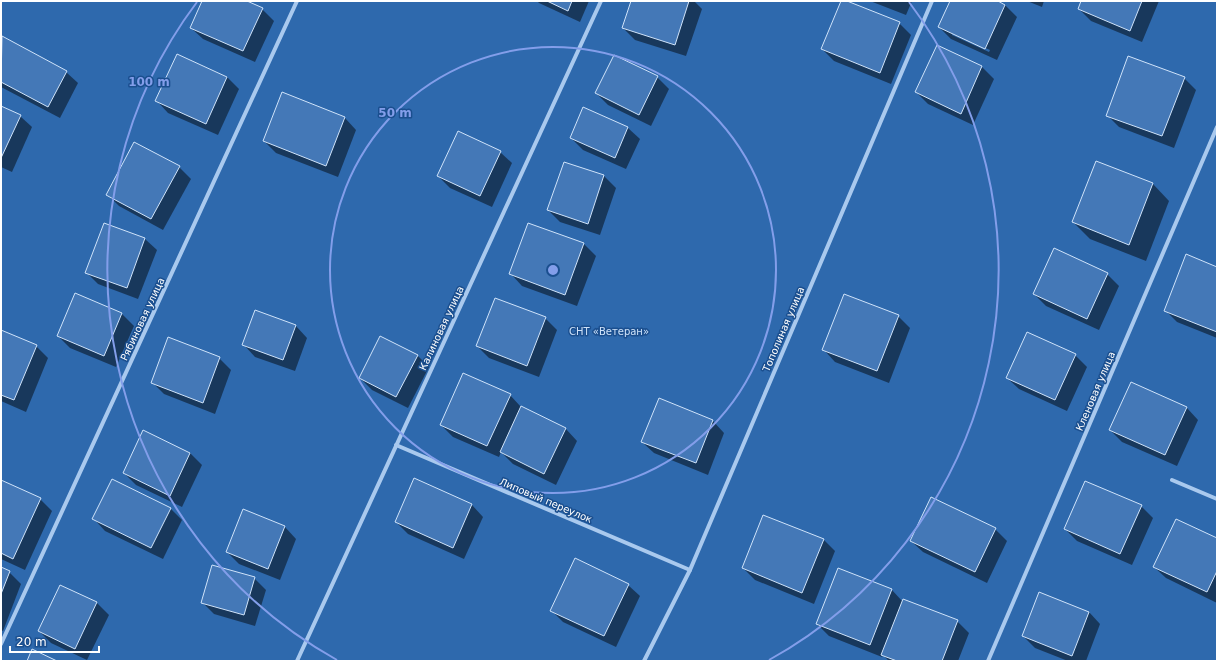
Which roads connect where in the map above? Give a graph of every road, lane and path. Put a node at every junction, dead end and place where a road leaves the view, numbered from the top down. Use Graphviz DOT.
graph roads {
  1 [pos="297,1"];
  2 [pos="601,1"];
  3 [pos="932,1"];
  4 [pos="1217,129"];
  5 [pos="396,445"];
  6 [pos="1172,480"];
  7 [pos="1217,499"];
  8 [pos="690,570"];
  9 [pos="1,644"];
  10 [pos="297,661"];
  11 [pos="644,661"];
  12 [pos="988,661"];
  1 -- 9 [label="street, Рябиновая улица"];
  2 -- 5 [label="street, Калиновая улица"];
  3 -- 8 [label="street, Тополиная улица"];
  4 -- 12 [label="street, Кленовая улица"];
  5 -- 8 [label="street, Липовый переулок"];
  5 -- 10 [label="street, Калиновая улица"];
  6 -- 7 [label="street"];
  8 -- 11 [label="street, Тополиная улица"];
}
